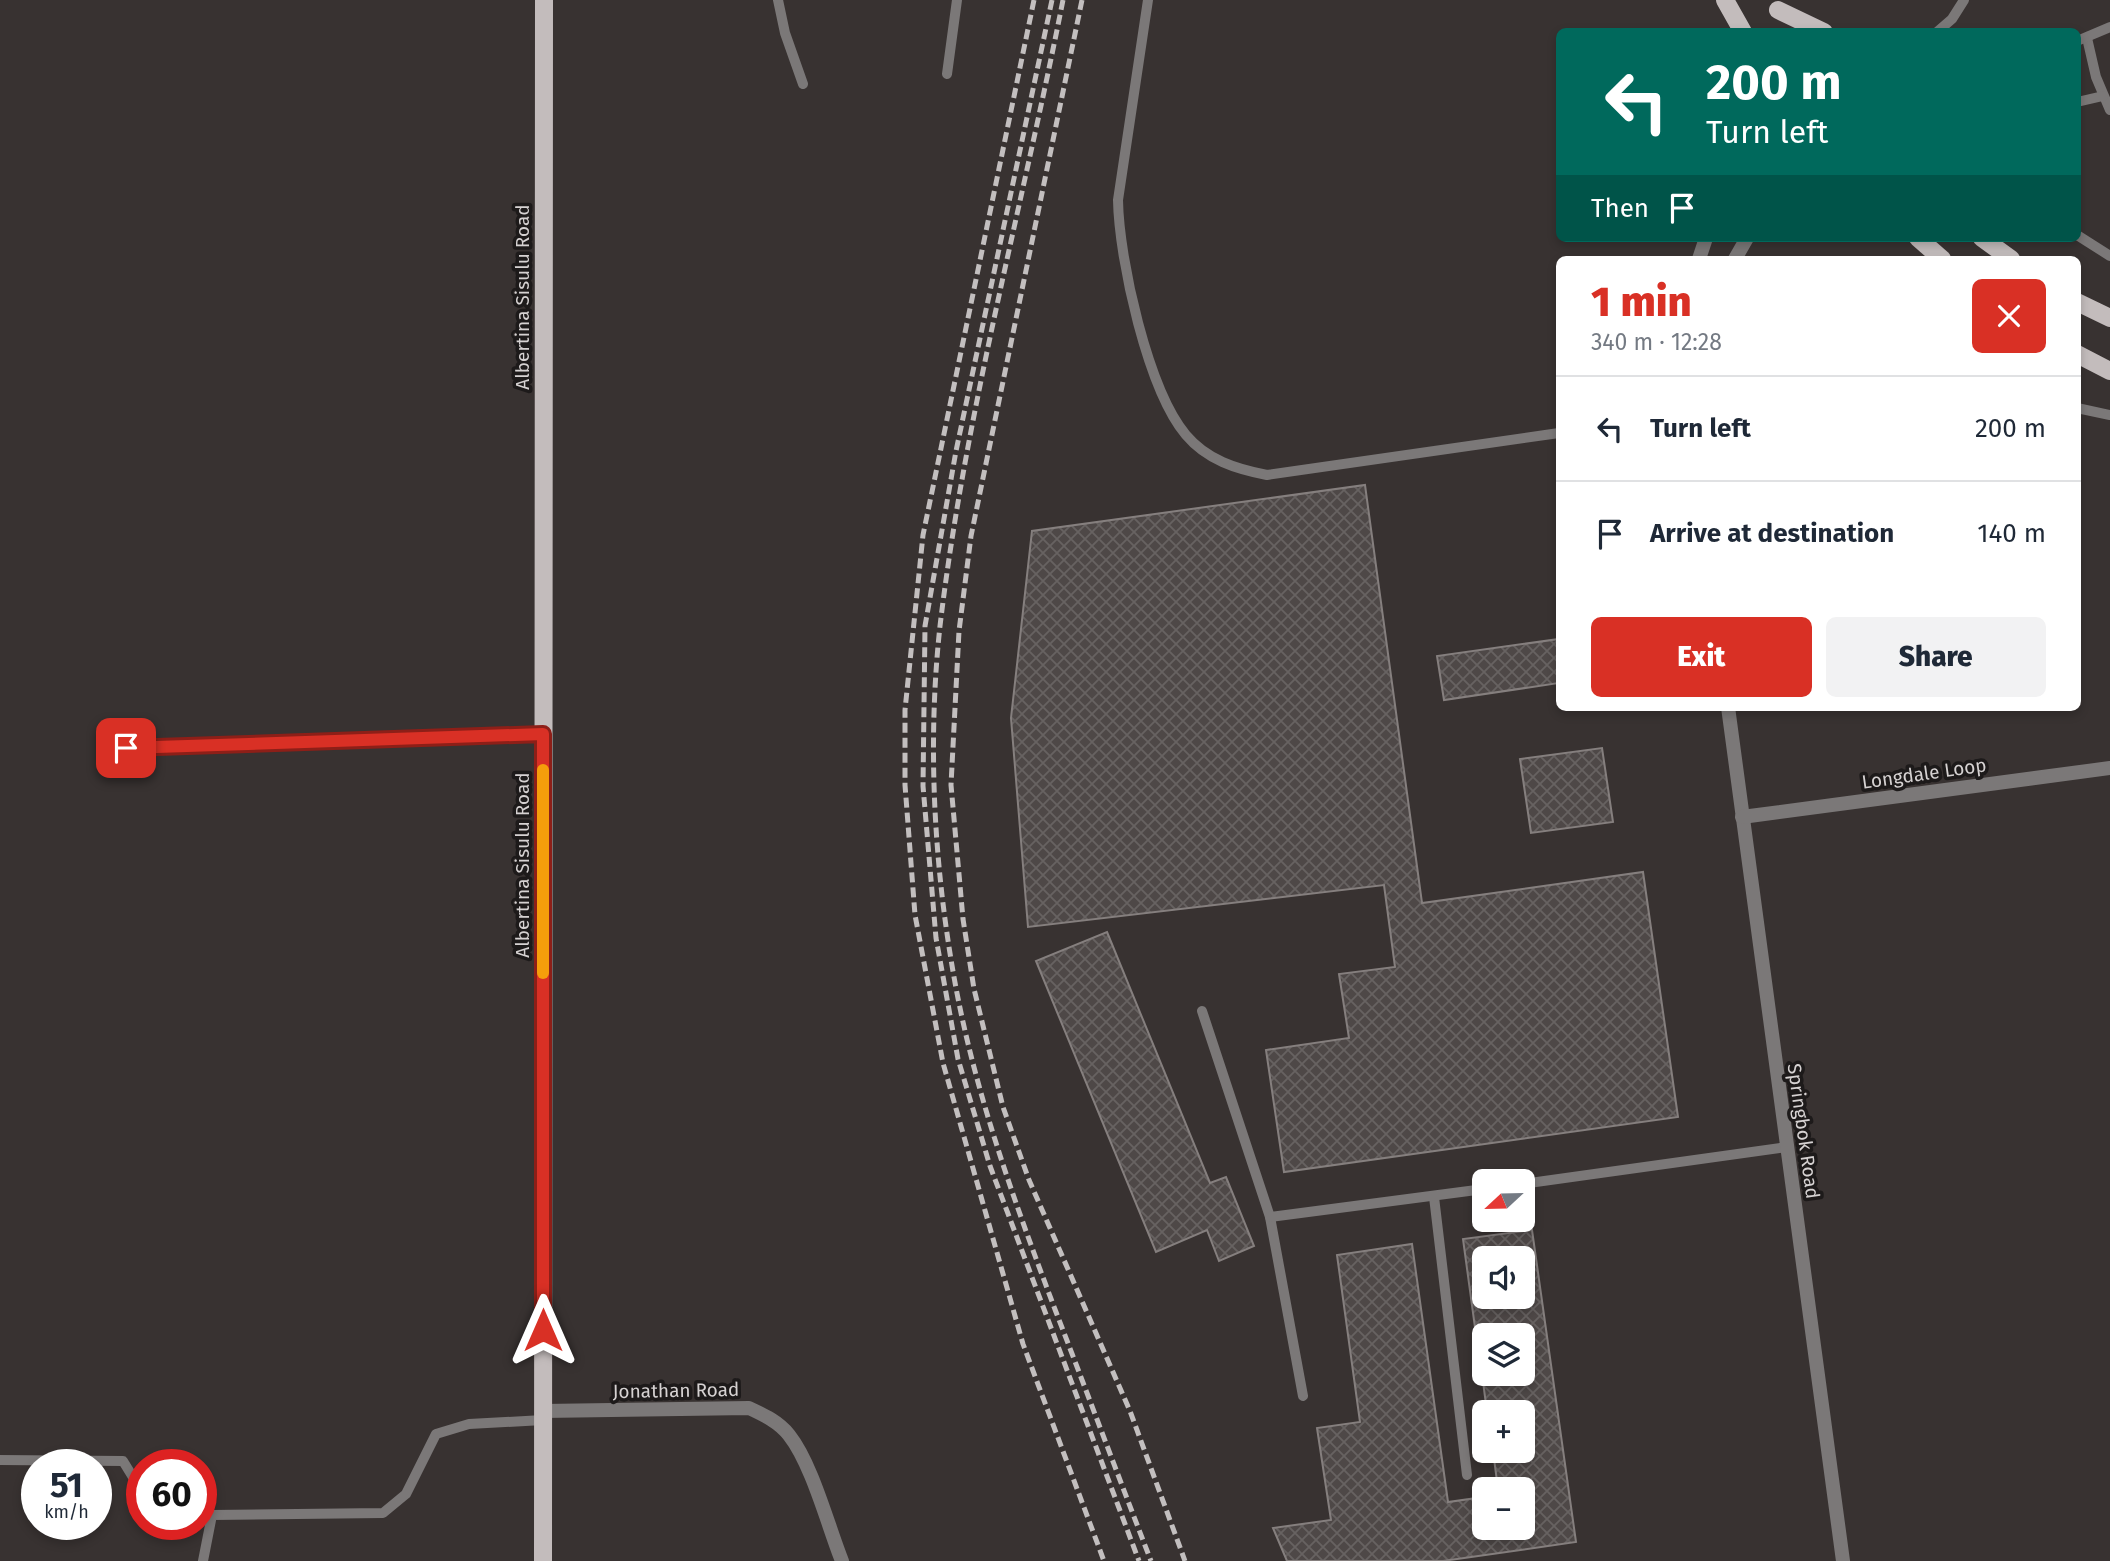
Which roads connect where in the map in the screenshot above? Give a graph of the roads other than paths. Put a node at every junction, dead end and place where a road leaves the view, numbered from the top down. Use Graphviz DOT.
graph roads {
  1 [pos="544,0"];
  2 [pos="778,0"];
  3 [pos="957,0"];
  4 [pos="1149,0"];
  5 [pos="1725,0"];
  6 [pos="1964,0"];
  7 [pos="1775,5"];
  8 [pos="2110,27"];
  9 [pos="1741,28"];
  10 [pos="1790,28"];
  11 [pos="1817,28"];
  12 [pos="1942,28"];
  13 [pos="2082,39"];
  14 [pos="947,74"];
  15 [pos="803,84"];
  16 [pos="2103,96"];
  17 [pos="2081,101"];
  18 [pos="2110,110"];
  19 [pos="2081,238"];
  20 [pos="1923,242"];
  21 [pos="1988,242"];
  22 [pos="1939,256"];
  23 [pos="2007,256"];
  24 [pos="2110,256"];
  25 [pos="2081,304"];
  26 [pos="2110,318"];
  27 [pos="2081,356"];
  28 [pos="2110,371"];
  29 [pos="2081,409"];
  30 [pos="2110,415"];
  31 [pos="1556,433"];
  32 [pos="1729,711"];
  33 [pos="543,734"];
  34 [pos="126,748"];
  35 [pos="2110,768"];
  36 [pos="1742,817"];
  37 [pos="1202,1011"];
  38 [pos="1787,1147"];
  39 [pos="1535,1182"];
  40 [pos="1472,1191"];
  41 [pos="1434,1196"];
  42 [pos="1270,1217"];
  43 [pos="1303,1396"];
  44 [pos="543,1415"];
  45 [pos="0,1460"];
  46 [pos="126,1466"];
  47 [pos="1467,1475"];
  48 [pos="217,1515"];
  49 [pos="205,1540"];
  50 [pos="204,1561"];
  51 [pos="543,1561"];
  52 [pos="842,1561"];
  53 [pos="1843,1561"];
  1 -- 33 [label="main road, Albertina Sisulu Road"];
  2 -- 15 [label="lane"];
  3 -- 14 [label="lane"];
  4 -- 31 [label="lane"];
  5 -- 9 [label="main road"];
  6 -- 12 [label="lane"];
  7 -- 10 [label="main road"];
  7 -- 11 [label="main road"];
  8 -- 13 [label="lane"];
  13 -- 16 [label="lane"];
  16 -- 17 [label="lane"];
  16 -- 18 [label="lane"];
  19 -- 24 [label="lane"];
  20 -- 22 [label="main road"];
  21 -- 23 [label="main road"];
  25 -- 26 [label="main road"];
  27 -- 28 [label="main road"];
  29 -- 30 [label="lane"];
  32 -- 36 [label="street, Springbok Road"];
  33 -- 34 [label="lane"];
  33 -- 44 [label="main road, Albertina Sisulu Road"];
  35 -- 36 [label="street, Longdale Loop"];
  36 -- 38 [label="street, Springbok Road"];
  37 -- 42 [label="lane"];
  38 -- 39 [label="lane"];
  38 -- 53 [label="street, Springbok Road"];
  40 -- 41 [label="lane"];
  41 -- 42 [label="lane"];
  41 -- 47 [label="lane"];
  42 -- 43 [label="lane"];
  44 -- 48 [label="lane"];
  44 -- 51 [label="main road, Albertina Sisulu Road"];
  44 -- 52 [label="street, Jonathan Road"];
  45 -- 46 [label="lane"];
  49 -- 50 [label="lane"];
}
